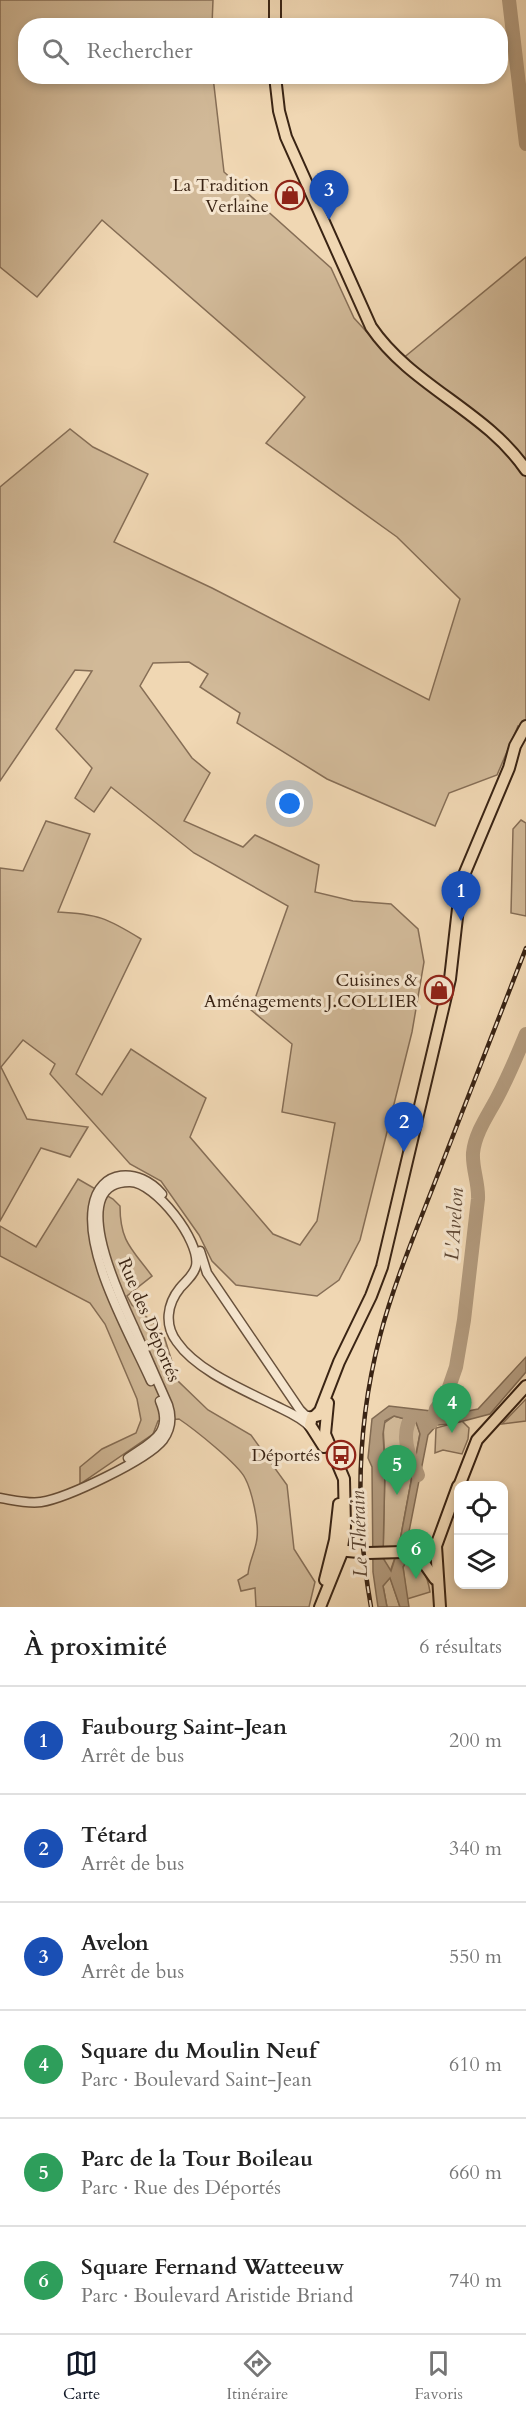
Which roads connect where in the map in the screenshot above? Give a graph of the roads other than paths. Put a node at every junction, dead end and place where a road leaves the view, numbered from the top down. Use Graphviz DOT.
graph roads {
  1 [pos="275,0"];
  2 [pos="275,18"];
  3 [pos="275,84"];
  4 [pos="526,470"];
  5 [pos="526,719"];
  6 [pos="526,726"];
  7 [pos="502,779"];
  8 [pos="332,1379"];
  9 [pos="526,1386"];
  10 [pos="314,1423"];
  11 [pos="326,1424"];
  12 [pos="461,1481"];
  13 [pos="93,1482"];
  14 [pos="0,1498"];
  15 [pos="454,1498"];
  16 [pos="338,1550"];
  17 [pos="435,1551"];
  18 [pos="409,1552"];
  19 [pos="438,1586"];
  20 [pos="319,1607"];
  21 [pos="440,1607"];
  1 -- 2 [label="main road"];
  3 -- 4 [label="main road"];
  5 -- 7 [label="main road"];
  6 -- 7 [label="main road"];
  7 -- 8 [label="main road"];
  8 -- 10 [label="main road"];
  8 -- 11 [label="main road"];
  9 -- 12 [label="main road"];
  10 -- 11 [label="main road"];
  10 -- 13 [label="street, Rue des Déportés"];
  10 -- 13 [label="street, Rue des Déportés"];
  10 -- 16 [label="main road, Rue des Déportés"];
  11 -- 16 [label="main road"];
  13 -- 14 [label="street, Rue des Déportés"];
  15 -- 17 [label="main road"];
  16 -- 18 [label="main road"];
  16 -- 20 [label="main road"];
  17 -- 18 [label="main road"];
  17 -- 19 [label="main road"];
  18 -- 19 [label="main road"];
  19 -- 21 [label="main road"];
}
